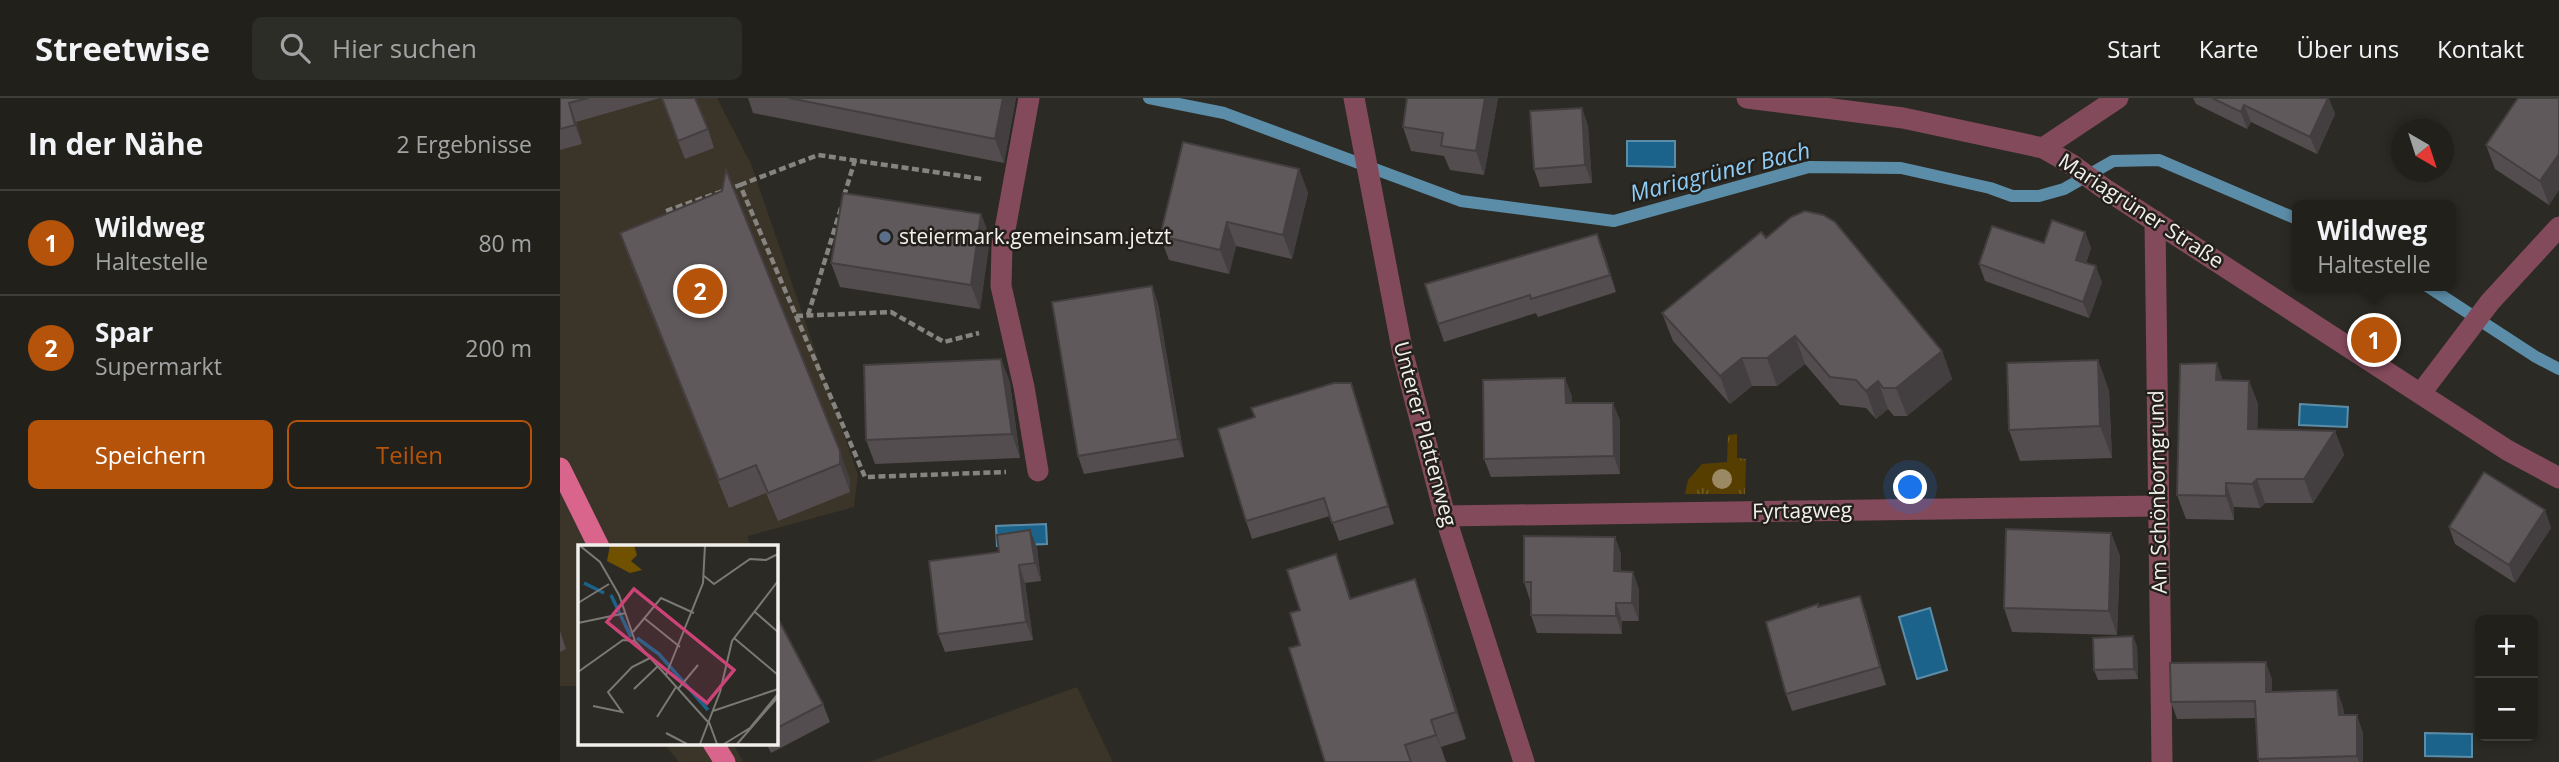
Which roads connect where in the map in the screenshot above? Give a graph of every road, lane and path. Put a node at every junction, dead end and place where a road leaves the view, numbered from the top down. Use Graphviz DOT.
graph roads {
  1 [pos="1029,98"];
  2 [pos="1354,98"];
  3 [pos="1747,98"];
  4 [pos="2118,98"];
  5 [pos="2043,148"];
  6 [pos="855,160"];
  7 [pos="1014,183"];
  8 [pos="740,185"];
  9 [pos="666,211"];
  10 [pos="2155,221"];
  11 [pos="2559,227"];
  12 [pos="808,315"];
  13 [pos="796,316"];
  14 [pos="1010,324"];
  15 [pos="2421,393"];
  16 [pos="560,467"];
  17 [pos="1038,471"];
  18 [pos="2559,478"];
  19 [pos="2158,506"];
  20 [pos="1445,516"];
  21 [pos="598,545"];
  22 [pos="714,744"];
  23 [pos="725,762"];
  24 [pos="1524,762"];
  25 [pos="2162,762"];
  1 -- 7 [label="street"];
  2 -- 20 [label="street, Unterer Plattenweg"];
  3 -- 5 [label="street, Mariagrüner Straße"];
  4 -- 5 [label="street"];
  5 -- 10 [label="street, Mariagrüner Straße"];
  6 -- 7 [label="path"];
  6 -- 8 [label="path"];
  6 -- 12 [label="path"];
  7 -- 14 [label="street"];
  8 -- 9 [label="path"];
  8 -- 13 [label="path"];
  10 -- 15 [label="street, Mariagrüner Straße"];
  10 -- 19 [label="street, Am Schönborngrund"];
  11 -- 15 [label="street"];
  12 -- 13 [label="path"];
  12 -- 14 [label="path"];
  13 -- 17 [label="path"];
  14 -- 17 [label="street"];
  15 -- 18 [label="street, Mariagrüner Straße"];
  16 -- 21 [label="main road"];
  19 -- 20 [label="street, Fyrtagweg"];
  19 -- 25 [label="street, Am Schönborngrund"];
  20 -- 24 [label="street, Unterer Plattenweg"];
  22 -- 23 [label="main road"];
}
